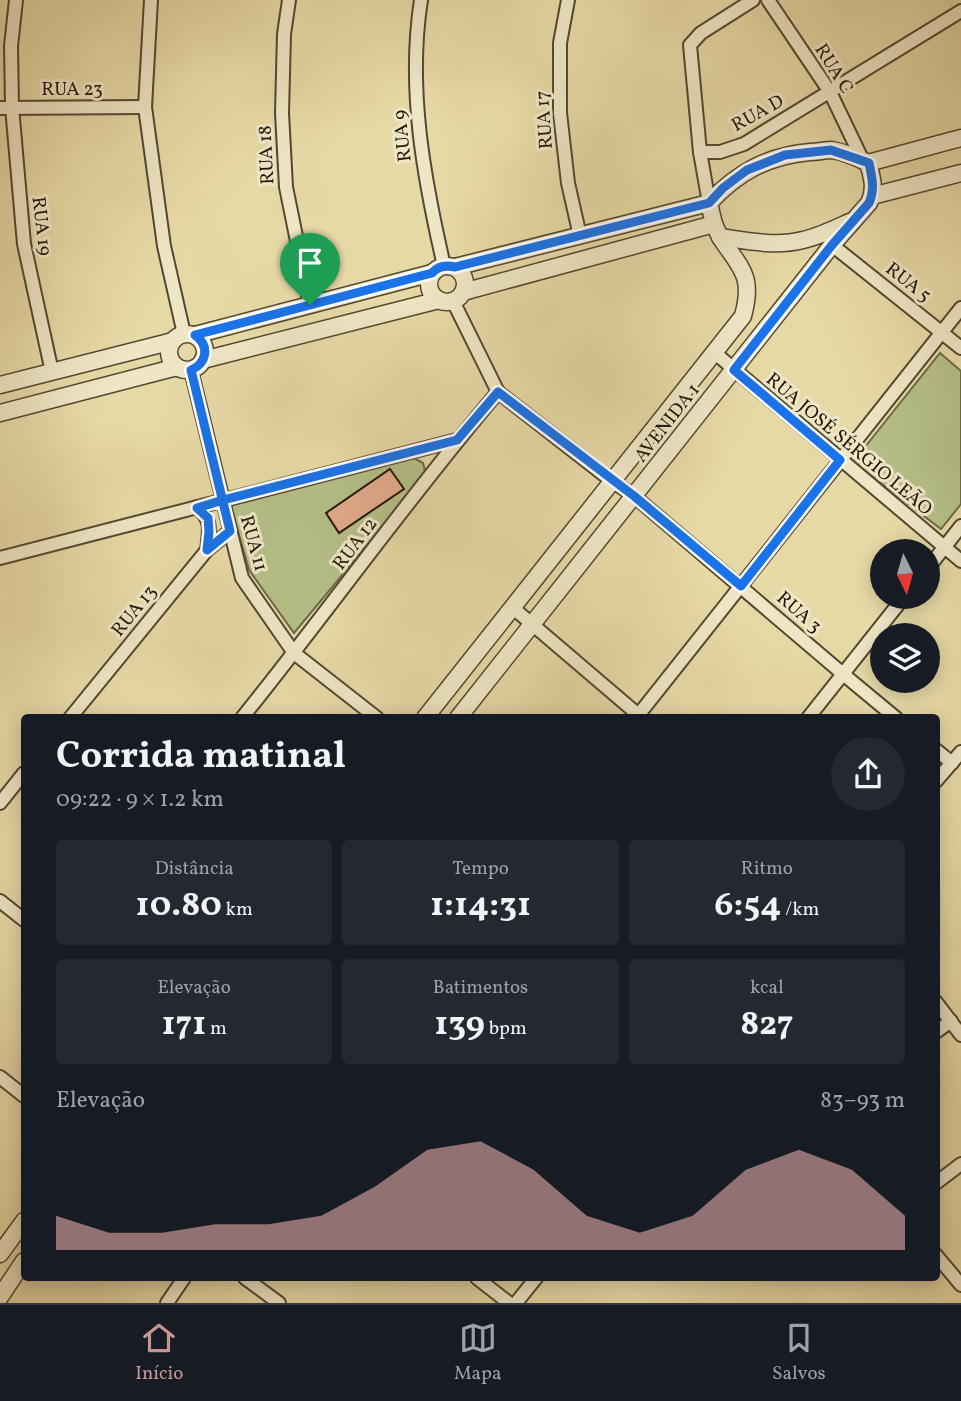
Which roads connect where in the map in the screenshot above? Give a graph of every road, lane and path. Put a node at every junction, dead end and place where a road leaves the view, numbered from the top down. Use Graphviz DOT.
graph roads {
  1 [pos="16,0"];
  2 [pos="151,0"];
  3 [pos="289,0"];
  4 [pos="421,0"];
  5 [pos="568,0"];
  6 [pos="754,0"];
  7 [pos="768,0"];
  8 [pos="961,11"];
  9 [pos="830,92"];
  10 [pos="145,107"];
  11 [pos="6,108"];
  12 [pos="961,138"];
  13 [pos="700,152"];
  14 [pos="866,162"];
  15 [pos="961,173"];
  16 [pos="872,196"];
  17 [pos="709,203"];
  18 [pos="854,220"];
  19 [pos="717,231"];
  20 [pos="580,236"];
  21 [pos="832,245"];
  22 [pos="444,269"];
  23 [pos="452,298"];
  24 [pos="310,305"];
  25 [pos="961,308"];
  26 [pos="942,332"];
  27 [pos="184,337"];
  28 [pos="961,348"];
  29 [pos="715,354"];
  30 [pos="190,366"];
  31 [pos="734,370"];
  32 [pos="52,372"];
  33 [pos="0,385"];
  34 [pos="498,392"];
  35 [pos="0,413"];
  36 [pos="457,440"];
  37 [pos="840,460"];
  38 [pos="612,481"];
  39 [pos="634,496"];
  40 [pos="223,500"];
  41 [pos="197,508"];
  42 [pos="961,526"];
  43 [pos="230,531"];
  44 [pos="944,547"];
  45 [pos="207,550"];
  46 [pos="940,552"];
  47 [pos="0,558"];
  48 [pos="961,561"];
  49 [pos="741,586"];
  50 [pos="512,607"];
  51 [pos="894,609"];
  52 [pos="533,624"];
  53 [pos="294,653"];
  54 [pos="843,674"];
  55 [pos="73,714"];
  56 [pos="245,714"];
  57 [pos="372,714"];
  58 [pos="428,714"];
  59 [pos="461,714"];
  60 [pos="636,714"];
  61 [pos="641,714"];
  62 [pos="811,714"];
  63 [pos="891,714"];
  64 [pos="961,752"];
  65 [pos="940,753"];
  66 [pos="952,763"];
  67 [pos="940,776"];
  68 [pos="21,777"];
  69 [pos="0,803"];
  70 [pos="0,901"];
  71 [pos="21,918"];
  72 [pos="940,1007"];
  73 [pos="951,1021"];
  74 [pos="940,1029"];
  75 [pos="961,1035"];
  76 [pos="0,1077"];
  77 [pos="21,1094"];
  78 [pos="961,1164"];
  79 [pos="940,1180"];
  80 [pos="21,1225"];
  81 [pos="0,1254"];
  82 [pos="940,1260"];
  83 [pos="21,1266"];
  84 [pos="182,1281"];
  85 [pos="249,1281"];
  86 [pos="481,1281"];
  87 [pos="534,1281"];
  88 [pos="961,1286"];
  89 [pos="0,1297"];
  90 [pos="167,1303"];
  91 [pos="279,1303"];
  92 [pos="509,1303"];
  93 [pos="516,1303"];
  1 -- 11 [label="street, RUA 19"];
  2 -- 10 [label="street"];
  3 -- 24 [label="street, RUA 18"];
  4 -- 22 [label="street, RUA 9"];
  5 -- 20 [label="street, RUA 17"];
  6 -- 13 [label="street"];
  7 -- 9 [label="street, RUA C"];
  8 -- 9 [label="street, RUA D"];
  9 -- 13 [label="street, RUA D"];
  9 -- 14 [label="street, RUA C"];
  10 -- 11 [label="street, RUA 23"];
  10 -- 27 [label="street"];
  11 -- 32 [label="street, RUA 19"];
  12 -- 14 [label="street"];
  13 -- 17 [label="street"];
  14 -- 16 [label="street"];
  14 -- 17 [label="street"];
  15 -- 16 [label="street"];
  16 -- 18 [label="street, AVENIDA 1"];
  17 -- 19 [label="street"];
  17 -- 20 [label="street"];
  18 -- 19 [label="street"];
  18 -- 21 [label="street, AVENIDA 1"];
  19 -- 23 [label="street"];
  19 -- 29 [label="street, AVENIDA 1"];
  20 -- 22 [label="street"];
  21 -- 26 [label="street, RUA 5"];
  21 -- 31 [label="street, AVENIDA 1"];
  22 -- 23 [label="street"];
  22 -- 23 [label="street"];
  22 -- 24 [label="street"];
  23 -- 30 [label="street"];
  23 -- 34 [label="street"];
  24 -- 27 [label="street"];
  25 -- 26 [label="street"];
  26 -- 28 [label="street, RUA 5"];
  26 -- 37 [label="street"];
  27 -- 30 [label="street"];
  27 -- 30 [label="street"];
  27 -- 32 [label="street"];
  29 -- 31 [label="street, RUA JOSÉ SÉRGIO LEÃO"];
  29 -- 38 [label="street, AVENIDA 1"];
  30 -- 35 [label="street"];
  30 -- 40 [label="street, RUA 11"];
  31 -- 37 [label="street, RUA JOSÉ SÉRGIO LEÃO"];
  31 -- 39 [label="street, AVENIDA 1"];
  32 -- 33 [label="street"];
  34 -- 36 [label="street, RUA 12"];
  34 -- 38 [label="street"];
  36 -- 40 [label="street"];
  36 -- 53 [label="street, RUA 12"];
  37 -- 44 [label="street, RUA JOSÉ SÉRGIO LEÃO"];
  37 -- 49 [label="street"];
  38 -- 39 [label="street, RUA 3"];
  38 -- 50 [label="street, AVENIDA 1"];
  39 -- 49 [label="street, RUA 3"];
  39 -- 52 [label="street, AVENIDA 1"];
  40 -- 41 [label="street"];
  40 -- 43 [label="street, RUA 11"];
  41 -- 45 [label="street"];
  41 -- 47 [label="street"];
  42 -- 44 [label="street"];
  43 -- 45 [label="street, RUA 13"];
  43 -- 53 [label="street, RUA 11"];
  44 -- 46 [label="street"];
  44 -- 48 [label="street, RUA JOSÉ SÉRGIO LEÃO"];
  45 -- 55 [label="street, RUA 13"];
  49 -- 54 [label="street, RUA 3"];
  49 -- 61 [label="street"];
  50 -- 52 [label="street"];
  50 -- 58 [label="street, AVENIDA 1"];
  51 -- 54 [label="street"];
  52 -- 59 [label="street, AVENIDA 1"];
  52 -- 60 [label="street"];
  53 -- 56 [label="street, RUA 12"];
  53 -- 57 [label="street, RUA 11"];
  54 -- 62 [label="street"];
  54 -- 63 [label="street, RUA 3"];
  64 -- 66 [label="street"];
  65 -- 66 [label="street"];
  66 -- 67 [label="street"];
  68 -- 69 [label="street"];
  70 -- 71 [label="street"];
  72 -- 73 [label="street"];
  73 -- 74 [label="street"];
  73 -- 75 [label="street"];
  76 -- 77 [label="street"];
  78 -- 79 [label="street"];
  80 -- 81 [label="street"];
  82 -- 88 [label="street"];
  83 -- 89 [label="street"];
  84 -- 90 [label="street"];
  85 -- 91 [label="street"];
  86 -- 92 [label="street"];
  87 -- 93 [label="street"];
}
